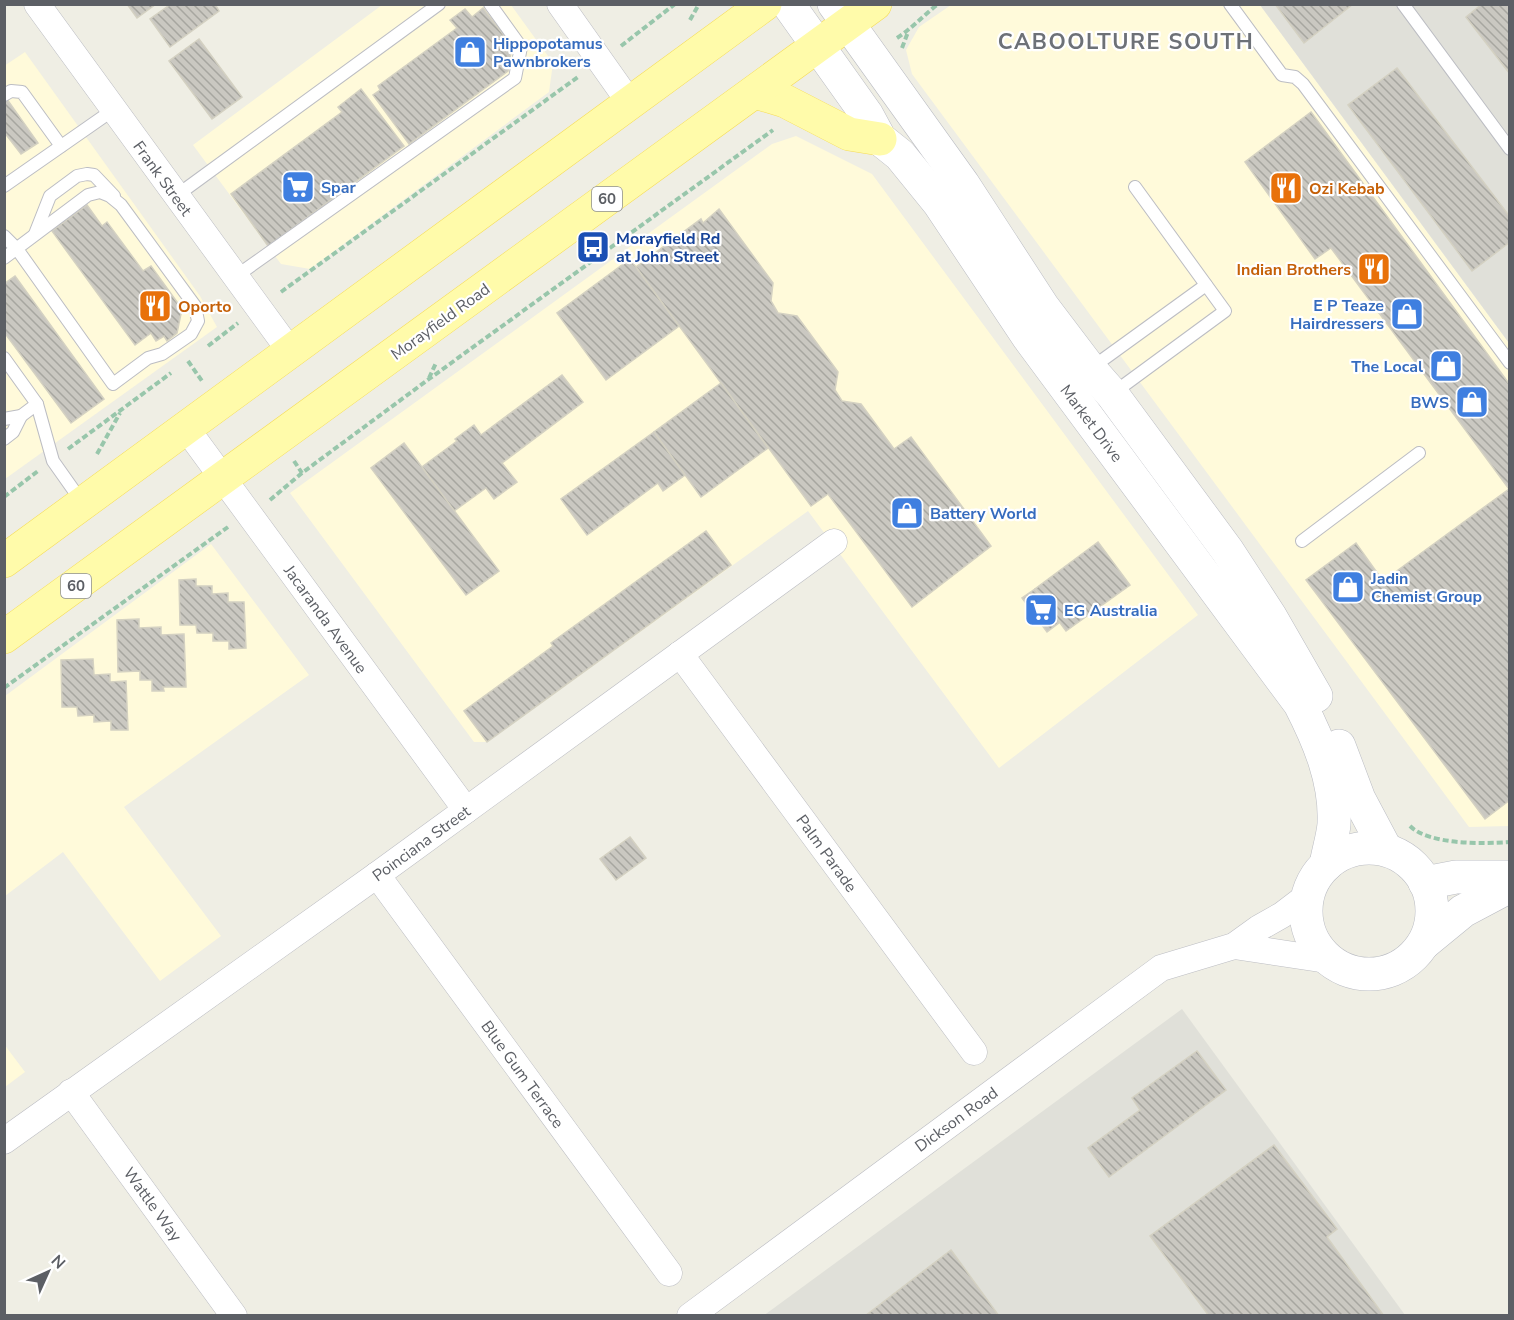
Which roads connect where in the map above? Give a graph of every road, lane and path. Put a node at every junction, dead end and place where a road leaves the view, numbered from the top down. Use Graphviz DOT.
graph roads {
  1 [pos="37,4"];
  2 [pos="439,4"];
  3 [pos="490,4"];
  4 [pos="560,4"];
  5 [pos="675,4"];
  6 [pos="765,4"];
  7 [pos="788,4"];
  8 [pos="875,4"];
  9 [pos="938,4"];
  10 [pos="1230,4"];
  11 [pos="1403,4"];
  12 [pos="841,15"];
  13 [pos="897,38"];
  14 [pos="817,46"];
  15 [pos="600,62"];
  16 [pos="754,92"];
  17 [pos="4,95"];
  18 [pos="630,103"];
  19 [pos="113,110"];
  20 [pos="777,127"];
  21 [pos="880,139"];
  22 [pos="61,146"];
  23 [pos="1509,149"];
  24 [pos="4,186"];
  25 [pos="1135,187"];
  26 [pos="176,196"];
  27 [pos="121,205"];
  28 [pos="34,235"];
  29 [pos="4,236"];
  30 [pos="17,249"];
  31 [pos="4,258"];
  32 [pos="235,277"];
  33 [pos="1206,285"];
  34 [pos="258,308"];
  35 [pos="205,348"];
  36 [pos="290,351"];
  37 [pos="196,354"];
  38 [pos="4,358"];
  39 [pos="1509,363"];
  40 [pos="1077,378"];
  41 [pos="37,404"];
  42 [pos="1098,404"];
  43 [pos="21,416"];
  44 [pos="4,419"];
  45 [pos="186,428"];
  46 [pos="4,439"];
  47 [pos="1419,453"];
  48 [pos="52,461"];
  49 [pos="223,479"];
  50 [pos="4,497"];
  51 [pos="83,502"];
  52 [pos="249,514"];
  53 [pos="1302,541"];
  54 [pos="834,542"];
  55 [pos="4,561"];
  56 [pos="4,637"];
  57 [pos="680,654"];
  58 [pos="4,688"];
  59 [pos="466,810"];
  60 [pos="1385,848"];
  61 [pos="1326,865"];
  62 [pos="377,875"];
  63 [pos="1509,877"];
  64 [pos="1425,883"];
  65 [pos="1509,886"];
  66 [pos="1307,896"];
  67 [pos="1424,943"];
  68 [pos="1234,946"];
  69 [pos="1327,960"];
  70 [pos="974,1052"];
  71 [pos="71,1092"];
  72 [pos="4,1141"];
  73 [pos="669,1273"];
  74 [pos="234,1316"];
  75 [pos="690,1316"];
  1 -- 19 [label="street, Frank Street"];
  2 -- 26 [label="lane"];
  3 -- 32 [label="lane"];
  4 -- 15 [label="street"];
  5 -- 15 [label="path"];
  6 -- 18 [label="main road"];
  7 -- 14 [label="street, Market Drive"];
  8 -- 12 [label="main road, Morayfield Road / 60"];
  9 -- 13 [label="path"];
  10 -- 39 [label="lane"];
  11 -- 23 [label="lane"];
  12 -- 14 [label="main road, Morayfield Road / 60"];
  12 -- 40 [label="street, Market Drive"];
  14 -- 16 [label="main road, Morayfield Road / 60"];
  14 -- 21 [label="street, Market Drive"];
  15 -- 18 [label="street"];
  15 -- 34 [label="path"];
  16 -- 21 [label="main road"];
  16 -- 49 [label="main road, Morayfield Road / 60"];
  17 -- 22 [label="lane"];
  18 -- 36 [label="main road"];
  19 -- 22 [label="lane"];
  19 -- 26 [label="street, Frank Street"];
  20 -- 52 [label="path"];
  21 -- 40 [label="street, Market Drive"];
  22 -- 24 [label="lane"];
  25 -- 33 [label="lane"];
  26 -- 32 [label="street, Frank Street"];
  27 -- 28 [label="lane"];
  27 -- 28 [label="lane"];
  27 -- 30 [label="lane"];
  28 -- 30 [label="lane"];
  29 -- 30 [label="lane"];
  30 -- 31 [label="lane"];
  32 -- 34 [label="street, Frank Street"];
  33 -- 40 [label="lane"];
  33 -- 42 [label="lane"];
  34 -- 35 [label="path"];
  34 -- 36 [label="street, Frank Street"];
  36 -- 45 [label="main road"];
  37 -- 48 [label="path"];
  38 -- 41 [label="lane"];
  40 -- 42 [label="street, Market Drive"];
  41 -- 43 [label="lane"];
  41 -- 48 [label="lane"];
  42 -- 60 [label="street, Market Drive"];
  42 -- 61 [label="street, Market Drive"];
  43 -- 44 [label="lane"];
  43 -- 46 [label="lane"];
  45 -- 49 [label="street, Jacaranda Avenue"];
  45 -- 51 [label="main road"];
  47 -- 53 [label="lane"];
  48 -- 50 [label="path"];
  48 -- 51 [label="lane"];
  49 -- 52 [label="street, Jacaranda Avenue"];
  49 -- 56 [label="main road, Morayfield Road / 60"];
  51 -- 55 [label="main road"];
  52 -- 58 [label="path"];
  52 -- 59 [label="street, Jacaranda Avenue"];
  54 -- 57 [label="street, Poinciana Street"];
  57 -- 59 [label="street, Poinciana Street"];
  57 -- 70 [label="street, Palm Parade"];
  59 -- 62 [label="street, Poinciana Street"];
  60 -- 61 [label="street"];
  60 -- 64 [label="street"];
  61 -- 66 [label="street"];
  62 -- 71 [label="street, Poinciana Street"];
  62 -- 73 [label="street, Blue Gum Terrace"];
  63 -- 64 [label="street"];
  64 -- 67 [label="street"];
  65 -- 67 [label="street"];
  66 -- 68 [label="street, Dickson Road"];
  66 -- 69 [label="street"];
  67 -- 69 [label="street"];
  68 -- 69 [label="street, Dickson Road"];
  68 -- 75 [label="street, Dickson Road"];
  71 -- 72 [label="street, Poinciana Street"];
  71 -- 74 [label="street, Wattle Way"];
}
